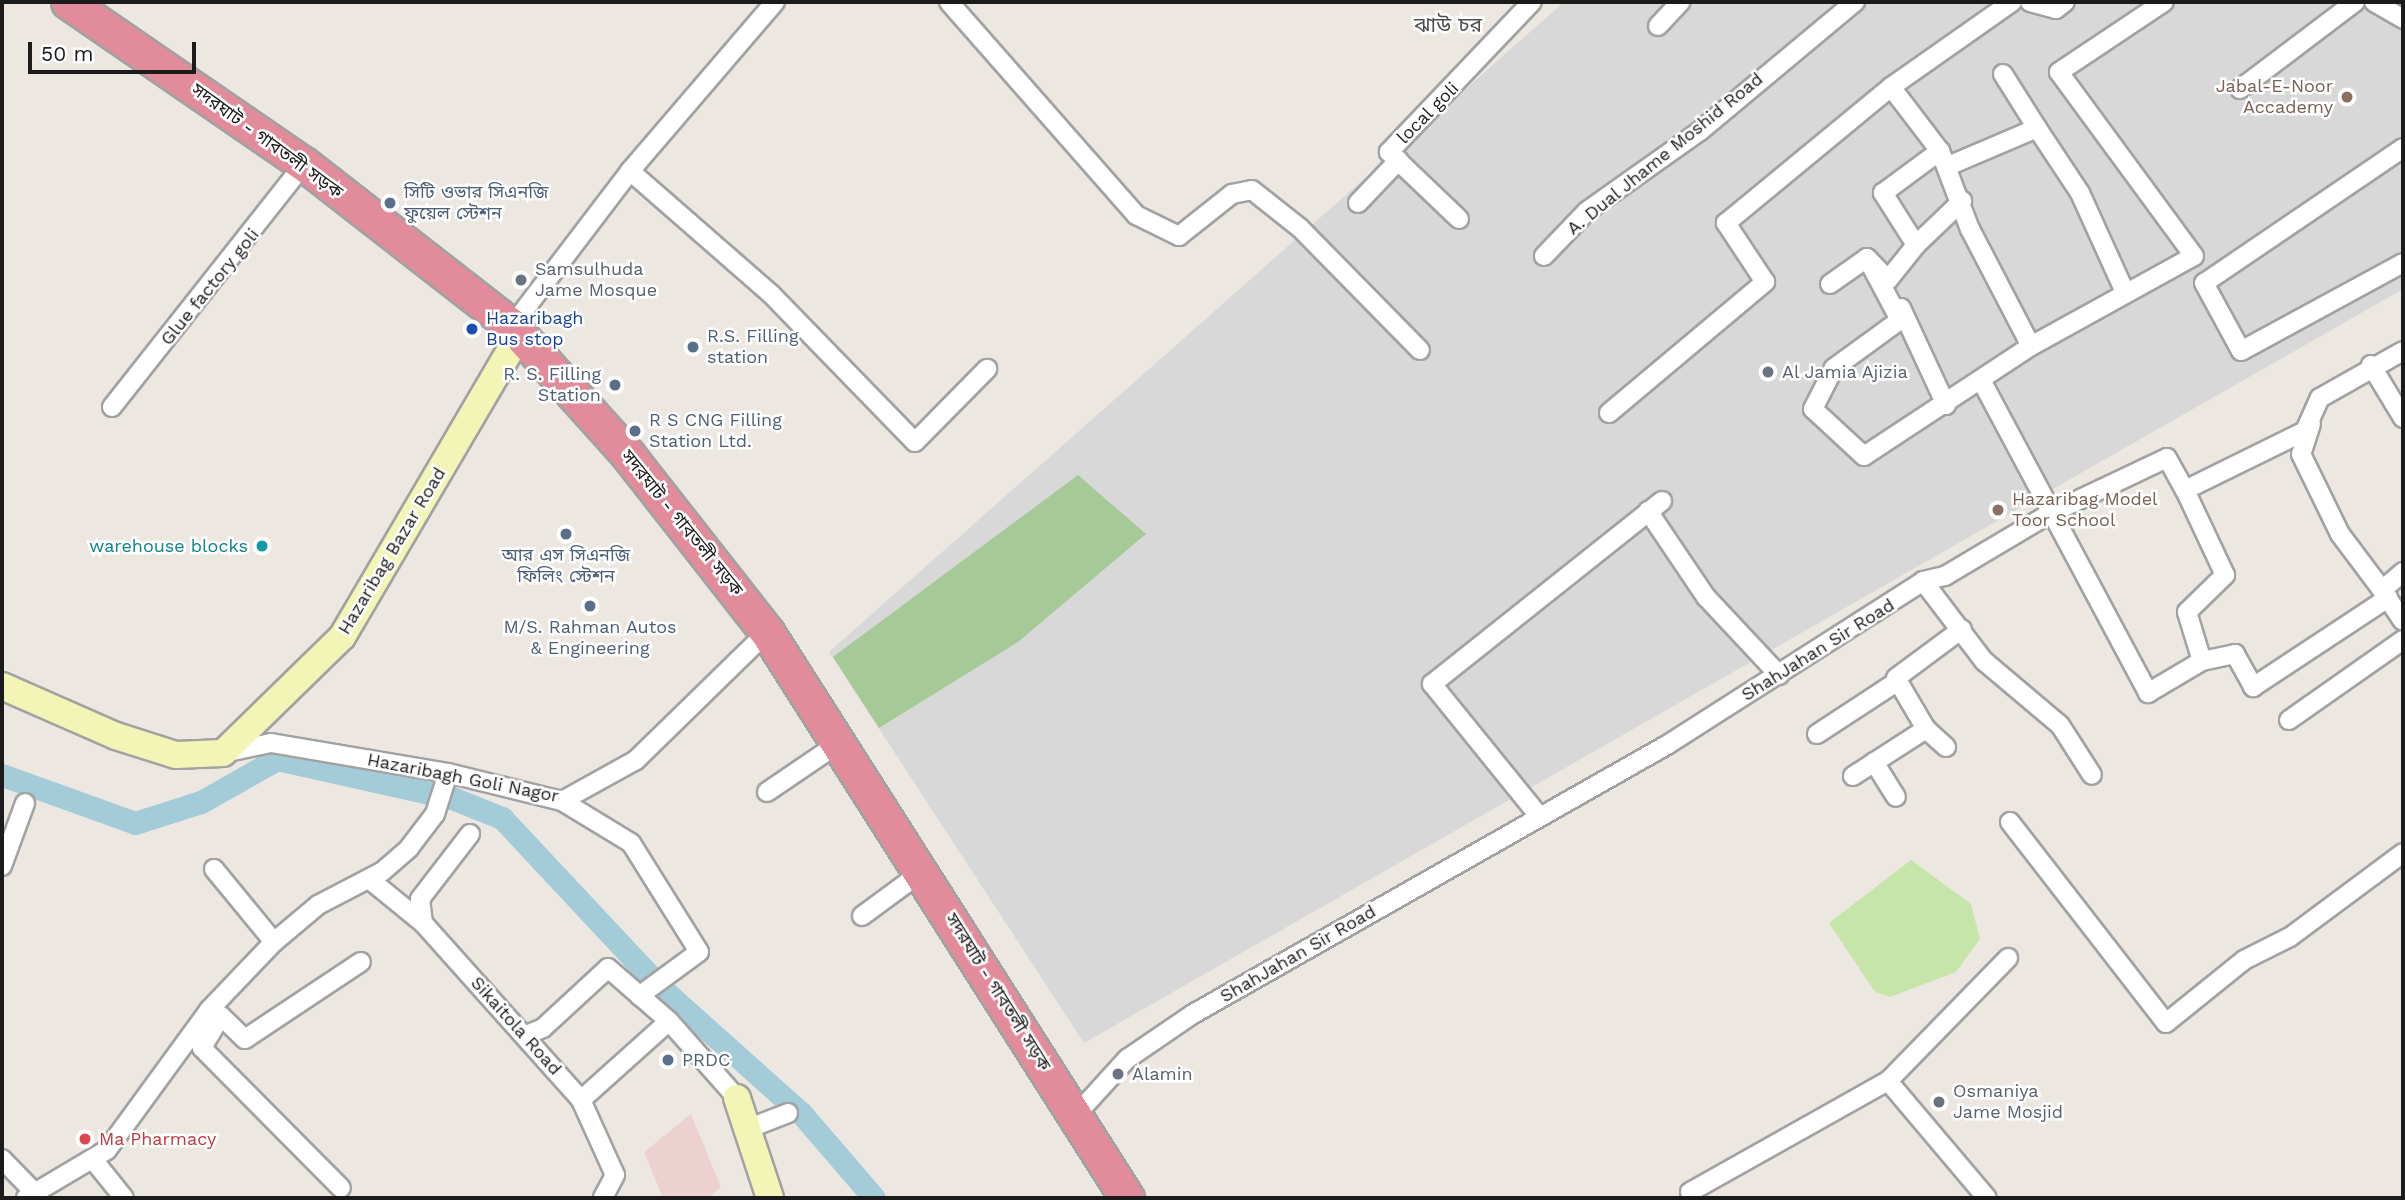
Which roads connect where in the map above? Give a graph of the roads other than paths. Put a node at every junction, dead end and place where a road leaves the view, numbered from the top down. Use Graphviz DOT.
graph roads {
  1 [pos="775,2"];
  2 [pos="948,2"];
  3 [pos="1532,2"];
  4 [pos="1680,2"];
  5 [pos="2012,2"];
  6 [pos="2030,2"];
  7 [pos="2066,2"];
  8 [pos="2164,2"];
  9 [pos="2355,2"];
  10 [pos="2374,2"];
  11 [pos="74,3"];
  12 [pos="1842,5"];
  13 [pos="2403,19"];
  14 [pos="1658,26"];
  15 [pos="2003,74"];
  16 [pos="1891,88"];
  17 [pos="2239,89"];
  18 [pos="2037,128"];
  19 [pos="2403,148"];
  20 [pos="1944,159"];
  21 [pos="1399,160"];
  22 [pos="304,164"];
  23 [pos="630,171"];
  24 [pos="1962,201"];
  25 [pos="1358,202"];
  26 [pos="1459,219"];
  27 [pos="1916,245"];
  28 [pos="1544,256"];
  29 [pos="2194,256"];
  30 [pos="1867,258"];
  31 [pos="2403,263"];
  32 [pos="1888,280"];
  33 [pos="2204,283"];
  34 [pos="1830,284"];
  35 [pos="2125,292"];
  36 [pos="515,331"];
  37 [pos="2031,346"];
  38 [pos="1420,350"];
  39 [pos="2403,351"];
  40 [pos="2371,365"];
  41 [pos="987,369"];
  42 [pos="1981,380"];
  43 [pos="2320,398"];
  44 [pos="1946,405"];
  45 [pos="112,407"];
  46 [pos="1609,413"];
  47 [pos="2403,418"];
  48 [pos="2185,490"];
  49 [pos="2051,513"];
  50 [pos="2403,572"];
  51 [pos="1923,581"];
  52 [pos="2385,594"];
  53 [pos="2403,621"];
  54 [pos="1962,629"];
  55 [pos="767,632"];
  56 [pos="2403,640"];
  57 [pos="2202,661"];
  58 [pos="1779,675"];
  59 [pos="1898,681"];
  60 [pos="2,686"];
  61 [pos="2289,720"];
  62 [pos="1926,729"];
  63 [pos="1817,734"];
  64 [pos="839,743"];
  65 [pos="1946,747"];
  66 [pos="223,753"];
  67 [pos="1874,762"];
  68 [pos="448,773"];
  69 [pos="2092,775"];
  70 [pos="1853,776"];
  71 [pos="767,792"];
  72 [pos="1896,797"];
  73 [pos="562,801"];
  74 [pos="25,803"];
  75 [pos="1539,816"];
  76 [pos="2010,822"];
  77 [pos="470,834"];
  78 [pos="2403,853"];
  79 [pos="2,866"];
  80 [pos="214,869"];
  81 [pos="922,872"];
  82 [pos="369,879"];
  83 [pos="862,916"];
  84 [pos="423,923"];
  85 [pos="274,942"];
  86 [pos="2008,958"];
  87 [pos="361,962"];
  88 [pos="639,996"];
  89 [pos="215,1013"];
  90 [pos="669,1021"];
  91 [pos="526,1035"];
  92 [pos="1888,1081"];
  93 [pos="737,1098"];
  94 [pos="581,1100"];
  95 [pos="1076,1115"];
  96 [pos="781,1116"];
  97 [pos="747,1129"];
  98 [pos="2,1159"];
  99 [pos="95,1162"];
  100 [pos="341,1188"];
  101 [pos="1690,1192"];
  102 [pos="30,1195"];
  103 [pos="765,1196"];
  104 [pos="124,1198"];
  105 [pos="603,1198"];
  106 [pos="1127,1198"];
  107 [pos="1987,1198"];
  1 -- 23 [label="street"];
  2 -- 38 [label="street"];
  3 -- 21 [label="street, local goli"];
  4 -- 14 [label="street"];
  5 -- 16 [label="street"];
  6 -- 7 [label="street"];
  8 -- 29 [label="street"];
  9 -- 17 [label="street"];
  10 -- 13 [label="street"];
  11 -- 22 [label="highway, সদরঘাট - গাবতলী সড়ক"];
  12 -- 28 [label="street, A. Dual Jhame Moshid Road"];
  15 -- 18 [label="street"];
  16 -- 20 [label="street"];
  16 -- 46 [label="street"];
  18 -- 20 [label="street"];
  18 -- 35 [label="street"];
  19 -- 33 [label="street"];
  20 -- 24 [label="street"];
  20 -- 27 [label="street"];
  21 -- 25 [label="street"];
  21 -- 26 [label="street, local goli"];
  22 -- 36 [label="highway, সদরঘাট - গাবতলী সড়ক"];
  22 -- 45 [label="street, Glue factory goli"];
  23 -- 36 [label="street"];
  23 -- 41 [label="street"];
  24 -- 27 [label="street"];
  24 -- 37 [label="street"];
  27 -- 32 [label="street"];
  29 -- 33 [label="street"];
  29 -- 35 [label="street"];
  30 -- 32 [label="street"];
  30 -- 34 [label="street"];
  30 -- 44 [label="street"];
  31 -- 33 [label="street"];
  32 -- 44 [label="street"];
  35 -- 37 [label="street"];
  36 -- 55 [label="highway, সদরঘাট - গাবতলী সড়ক"];
  36 -- 66 [label="street, Hazaribag Bazar Road"];
  37 -- 42 [label="street"];
  39 -- 40 [label="street"];
  40 -- 43 [label="street"];
  40 -- 47 [label="street"];
  42 -- 44 [label="street"];
  42 -- 49 [label="street"];
  43 -- 48 [label="street"];
  43 -- 52 [label="street"];
  48 -- 49 [label="street, ShahJahan Sir Road"];
  48 -- 57 [label="street"];
  49 -- 51 [label="street, ShahJahan Sir Road"];
  49 -- 57 [label="street"];
  50 -- 52 [label="street"];
  51 -- 54 [label="street"];
  51 -- 58 [label="street, ShahJahan Sir Road"];
  52 -- 53 [label="street"];
  52 -- 57 [label="street"];
  54 -- 59 [label="street"];
  54 -- 69 [label="street"];
  55 -- 64 [label="highway, সদরঘাট - গাবতলী সড়ক"];
  55 -- 73 [label="street, Hazaribagh Goli Nagor"];
  56 -- 61 [label="street"];
  58 -- 75 [label="street, ShahJahan Sir Road"];
  58 -- 75 [label="street"];
  59 -- 62 [label="street"];
  59 -- 63 [label="street"];
  60 -- 66 [label="street"];
  62 -- 65 [label="street"];
  62 -- 67 [label="street"];
  64 -- 71 [label="street"];
  64 -- 81 [label="highway, সদরঘাট - গাবতলী সড়ক"];
  66 -- 68 [label="street, Hazaribagh Goli Nagor"];
  67 -- 70 [label="street"];
  67 -- 72 [label="street"];
  68 -- 73 [label="street, Hazaribagh Goli Nagor"];
  68 -- 82 [label="street"];
  73 -- 88 [label="street"];
  74 -- 79 [label="street"];
  75 -- 95 [label="street, ShahJahan Sir Road"];
  76 -- 78 [label="street"];
  77 -- 84 [label="street"];
  80 -- 85 [label="street"];
  81 -- 83 [label="street"];
  81 -- 95 [label="highway, সদরঘাট - গাবতলী সড়ক"];
  82 -- 84 [label="street, Sikaitola Road"];
  82 -- 85 [label="street"];
  84 -- 91 [label="street, Sikaitola Road"];
  85 -- 89 [label="street"];
  86 -- 92 [label="street"];
  87 -- 89 [label="street"];
  88 -- 90 [label="street"];
  88 -- 91 [label="street"];
  89 -- 99 [label="street"];
  89 -- 100 [label="street"];
  90 -- 93 [label="street"];
  90 -- 94 [label="street"];
  91 -- 94 [label="street, Sikaitola Road"];
  92 -- 101 [label="street"];
  92 -- 107 [label="street"];
  93 -- 97 [label="street"];
  94 -- 105 [label="street, Sikaitola Road"];
  95 -- 106 [label="highway, সদরঘাট - গাবতলী সড়ক"];
  96 -- 97 [label="street"];
  97 -- 103 [label="street"];
  98 -- 102 [label="street"];
  99 -- 102 [label="street"];
  99 -- 104 [label="street"];
}
